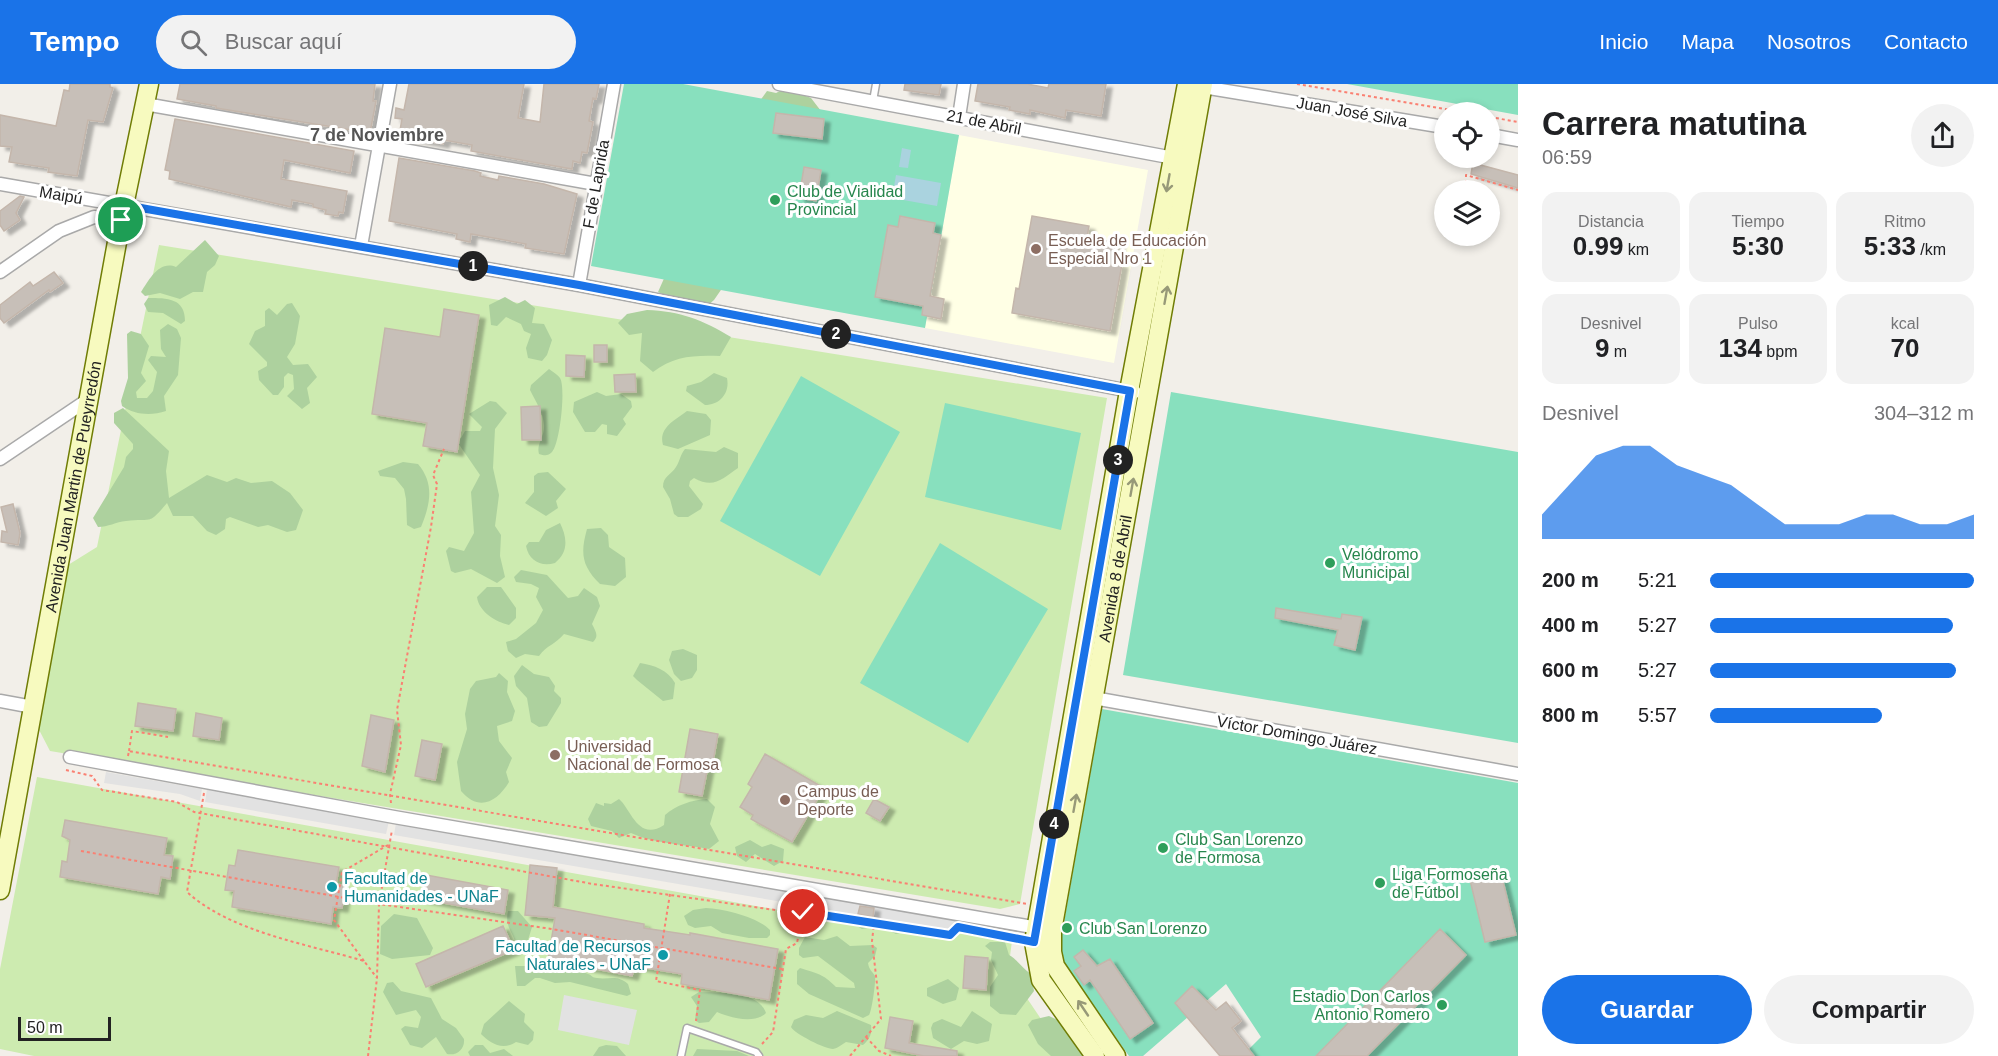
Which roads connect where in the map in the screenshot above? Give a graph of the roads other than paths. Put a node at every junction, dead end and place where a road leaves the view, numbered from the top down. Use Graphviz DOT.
graph roads {
  1 [pos="149,84"];
  2 [pos="390,84"];
  3 [pos="614,84"];
  4 [pos="779,84"];
  5 [pos="876,84"];
  6 [pos="964,84"];
  7 [pos="1195,85"];
  8 [pos="873,102"];
  9 [pos="145,104"];
  10 [pos="958,117"];
  11 [pos="1434,125"];
  12 [pos="1500,137"];
  13 [pos="1518,140"];
  14 [pos="379,144"];
  15 [pos="1181,160"];
  16 [pos="0,184"];
  17 [pos="596,184"];
  18 [pos="123,213"];
  19 [pos="361,246"];
  20 [pos="0,272"];
  21 [pos="579,285"];
  22 [pos="1130,391"];
  23 [pos="1148,395"];
  24 [pos="89,399"];
  25 [pos="0,459"];
  26 [pos="1085,696"];
  27 [pos="0,701"];
  28 [pos="33,707"];
  29 [pos="70,757"];
  30 [pos="1518,774"];
  31 [pos="0,890"];
  32 [pos="1041,933"];
  33 [pos="758,1054"];
  34 [pos="681,1056"];
  35 [pos="1095,1056"];
  36 [pos="1116,1056"];
  1 -- 9 [label="main road, Avenida Juan Martin de Pueyrredón"];
  2 -- 14 [label="street"];
  3 -- 17 [label="street, F de Laprida"];
  4 -- 8 [label="street, 21 de Abril"];
  5 -- 8 [label="lane"];
  6 -- 10 [label="street"];
  7 -- 11 [label="street, Juan José Silva"];
  7 -- 15 [label="main road, Avenida 8 de Abril"];
  8 -- 10 [label="street, 21 de Abril"];
  9 -- 14 [label="street"];
  9 -- 18 [label="main road, Avenida Juan Martin de Pueyrredón"];
  10 -- 15 [label="street, 21 de Abril"];
  12 -- 13 [label="street"];
  14 -- 17 [label="street"];
  14 -- 19 [label="street"];
  15 -- 22 [label="main road, Avenida 8 de Abril, one-way"];
  23 -- 15 [label="main road, Avenida 8 de Abril, one-way"];
  16 -- 18 [label="street, Maipú"];
  17 -- 21 [label="street, F de Laprida"];
  18 -- 19 [label="street, Maipú"];
  18 -- 20 [label="street"];
  18 -- 24 [label="main road, Avenida Juan Martin de Pueyrredón"];
  19 -- 21 [label="street, Maipú"];
  21 -- 22 [label="street, Maipú"];
  22 -- 23 [label="street, Maipú"];
  22 -- 26 [label="main road, Avenida 8 de Abril"];
  26 -- 23 [label="main road, Avenida 8 de Abril, one-way"];
  24 -- 25 [label="street"];
  24 -- 28 [label="main road, Avenida Juan Martin de Pueyrredón"];
  26 -- 30 [label="street, Víctor Domingo Juárez"];
  32 -- 26 [label="main road, Avenida 8 de Abril, one-way"];
  26 -- 32 [label="main road, Avenida 8 de Abril"];
  27 -- 28 [label="street"];
  28 -- 31 [label="main road, Avenida Juan Martin de Pueyrredón"];
  29 -- 32 [label="street"];
  32 -- 35 [label="main road, Avenida 8 de Abril"];
  36 -- 32 [label="main road, Avenida 8 de Abril, one-way"];
  33 -- 34 [label="lane"];
}
